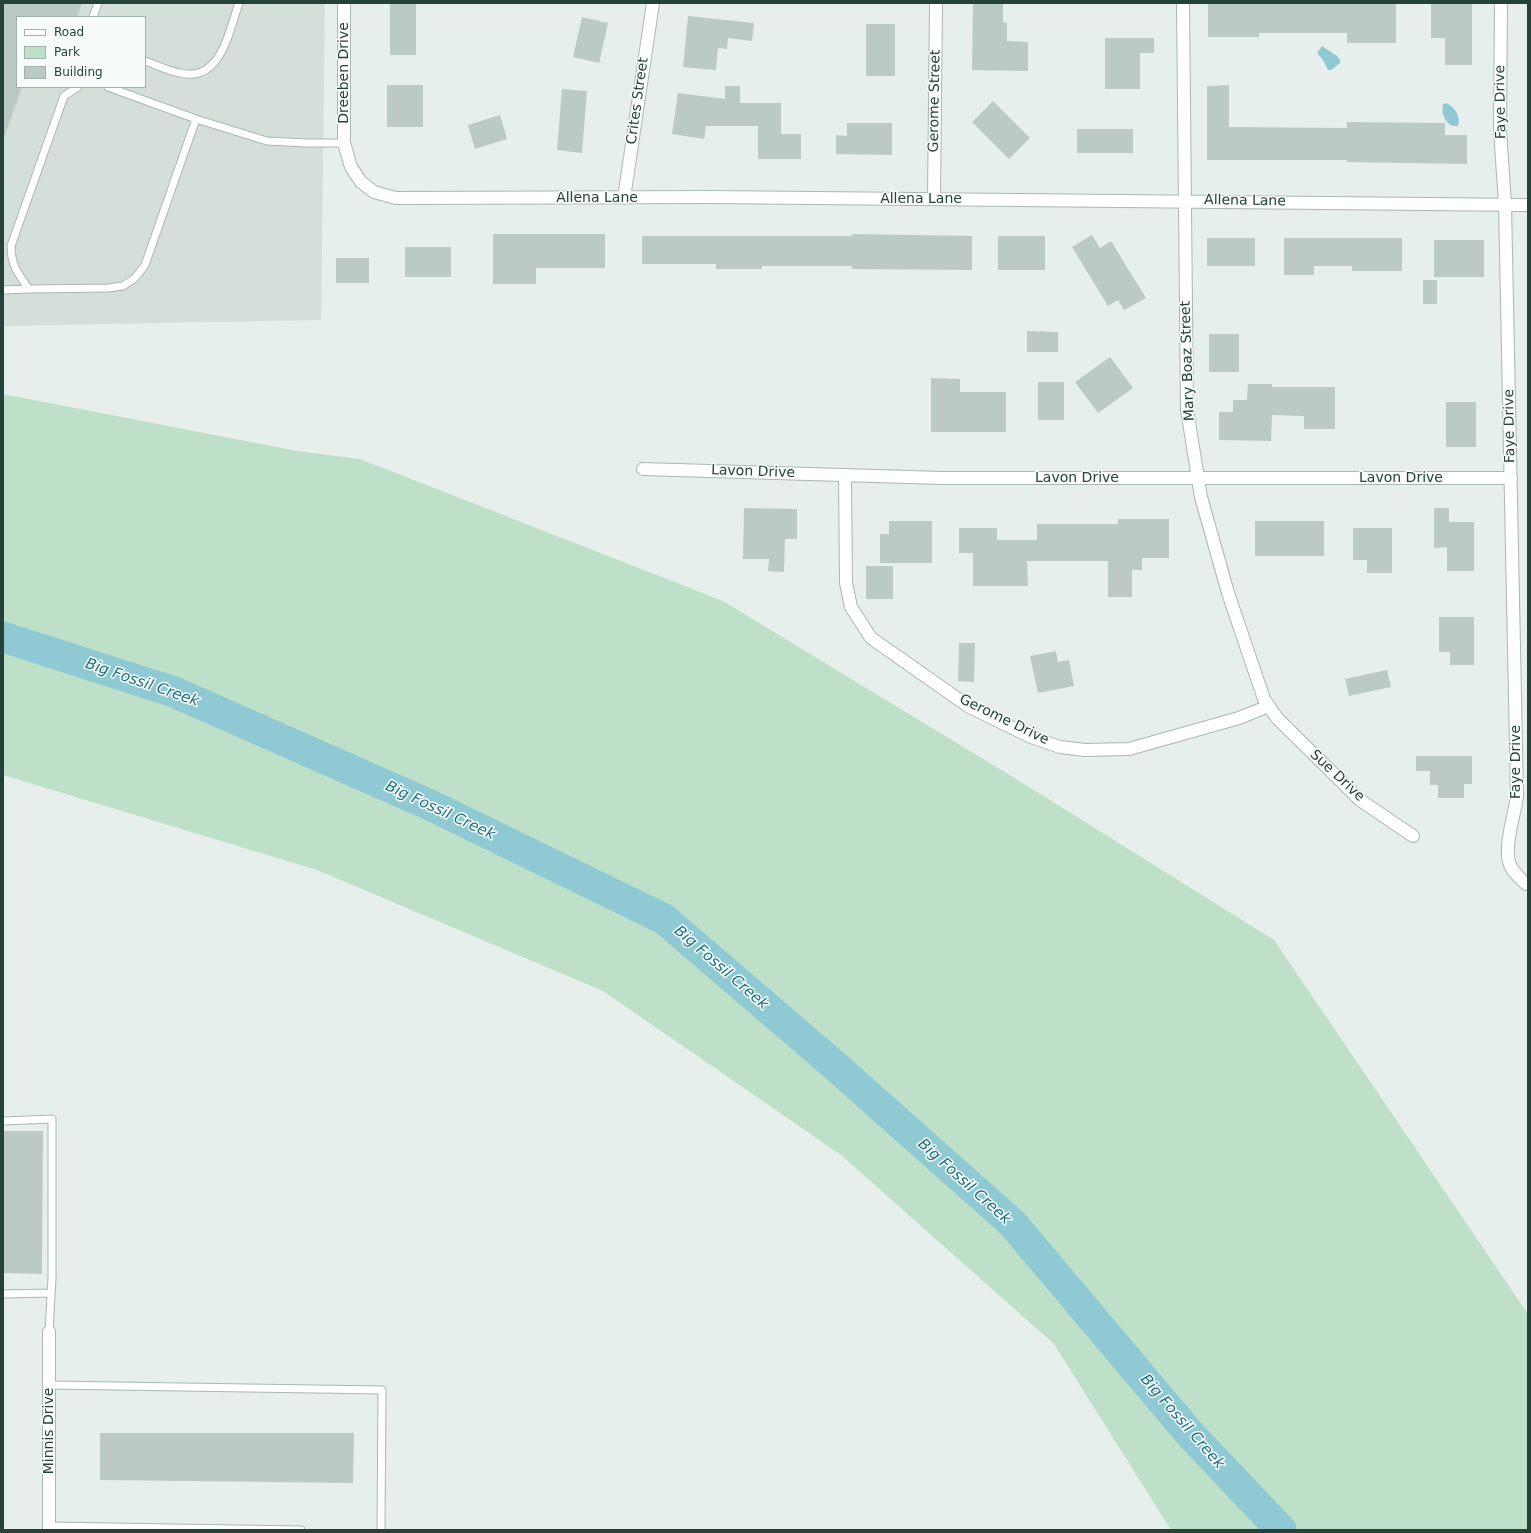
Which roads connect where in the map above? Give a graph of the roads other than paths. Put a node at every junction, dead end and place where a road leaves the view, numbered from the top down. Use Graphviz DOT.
graph roads {
  1 [pos="98,3"];
  2 [pos="238,3"];
  3 [pos="344,3"];
  4 [pos="653,3"];
  5 [pos="936,3"];
  6 [pos="1183,3"];
  7 [pos="1501,3"];
  8 [pos="93,16"];
  9 [pos="146,61"];
  10 [pos="76,88"];
  11 [pos="111,88"];
  12 [pos="196,119"];
  13 [pos="344,143"];
  14 [pos="624,198"];
  15 [pos="934,199"];
  16 [pos="1184,201"];
  17 [pos="1505,204"];
  18 [pos="1528,205"];
  19 [pos="29,289"];
  20 [pos="3,290"];
  21 [pos="643,469"];
  22 [pos="845,475"];
  23 [pos="1198,478"];
  24 [pos="1511,478"];
  25 [pos="1269,706"];
  26 [pos="1414,836"];
  27 [pos="1528,884"];
  28 [pos="3,1121"];
  29 [pos="51,1293"];
  30 [pos="3,1294"];
  31 [pos="49,1332"];
  32 [pos="49,1385"];
  33 [pos="49,1528"];
  34 [pos="301,1530"];
  35 [pos="381,1530"];
  1 -- 8 [label="lane"];
  2 -- 9 [label="lane"];
  3 -- 13 [label="street, Dreeben Drive"];
  4 -- 14 [label="street, Crites Street"];
  5 -- 15 [label="street, Gerome Street"];
  6 -- 16 [label="street, Mary Boaz Street"];
  7 -- 17 [label="street, Faye Drive"];
  10 -- 19 [label="lane"];
  11 -- 12 [label="lane"];
  12 -- 13 [label="lane"];
  12 -- 19 [label="lane"];
  13 -- 14 [label="street, Allena Lane"];
  14 -- 15 [label="street, Allena Lane"];
  15 -- 16 [label="street, Allena Lane"];
  16 -- 17 [label="street, Allena Lane"];
  16 -- 23 [label="street, Mary Boaz Street"];
  17 -- 18 [label="street, Allena Lane"];
  17 -- 24 [label="street, Faye Drive"];
  19 -- 20 [label="lane"];
  21 -- 22 [label="street, Lavon Drive"];
  22 -- 23 [label="street, Lavon Drive"];
  22 -- 25 [label="street, Gerome Drive"];
  23 -- 24 [label="street, Lavon Drive"];
  23 -- 25 [label="street, Mary Boaz Street"];
  24 -- 27 [label="street, Faye Drive"];
  25 -- 26 [label="street, Sue Drive"];
  28 -- 29 [label="lane"];
  29 -- 30 [label="lane"];
  29 -- 31 [label="lane"];
  31 -- 32 [label="street, Minnis Drive"];
  32 -- 33 [label="street, Minnis Drive"];
  32 -- 35 [label="lane"];
  33 -- 34 [label="lane"];
}
